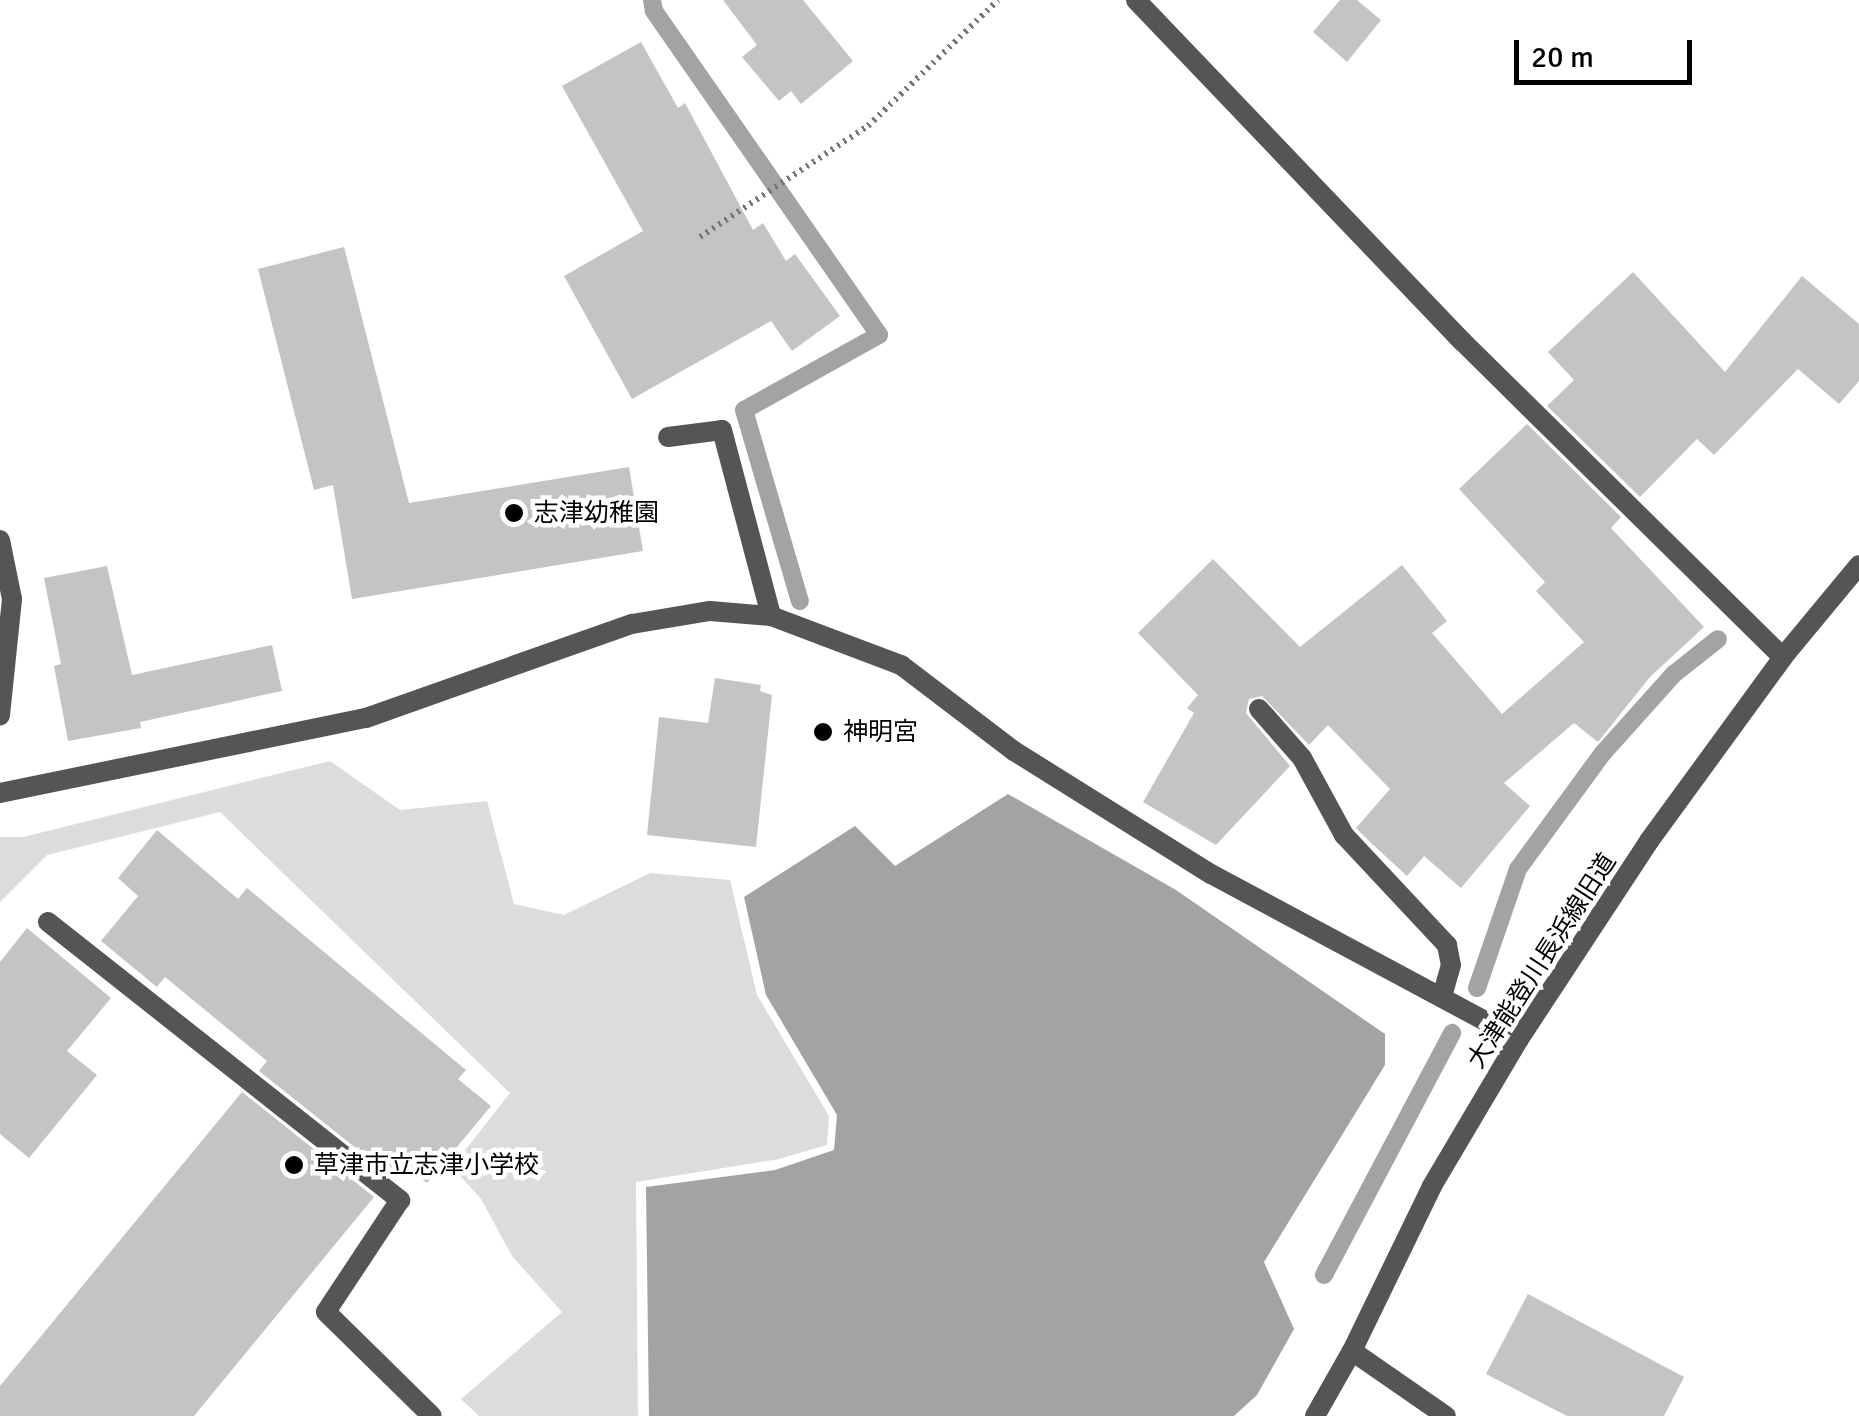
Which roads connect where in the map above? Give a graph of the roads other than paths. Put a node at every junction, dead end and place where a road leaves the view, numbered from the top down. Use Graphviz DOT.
graph roads {
  1 [pos="1136,0"];
  2 [pos="668,437"];
  3 [pos="0,540"];
  4 [pos="1859,565"];
  5 [pos="771,616"];
  6 [pos="1783,658"];
  7 [pos="1258,709"];
  8 [pos="0,715"];
  9 [pos="0,794"];
  10 [pos="48,922"];
  11 [pos="1442,997"];
  12 [pos="1519,1039"];
  13 [pos="1352,1351"];
  14 [pos="432,1416"];
  15 [pos="1316,1416"];
  16 [pos="1446,1416"];
  1 -- 6 [label="street"];
  2 -- 5 [label="street"];
  3 -- 8 [label="street"];
  4 -- 6 [label="street, 大津能登川長浜線旧道"];
  5 -- 9 [label="street"];
  5 -- 11 [label="street"];
  6 -- 12 [label="street, 大津能登川長浜線旧道"];
  7 -- 11 [label="street"];
  10 -- 14 [label="street"];
  11 -- 12 [label="street"];
  12 -- 13 [label="street, 大津能登川長浜線旧道"];
  13 -- 15 [label="street, 大津能登川長浜線旧道"];
  13 -- 16 [label="street"];
}
